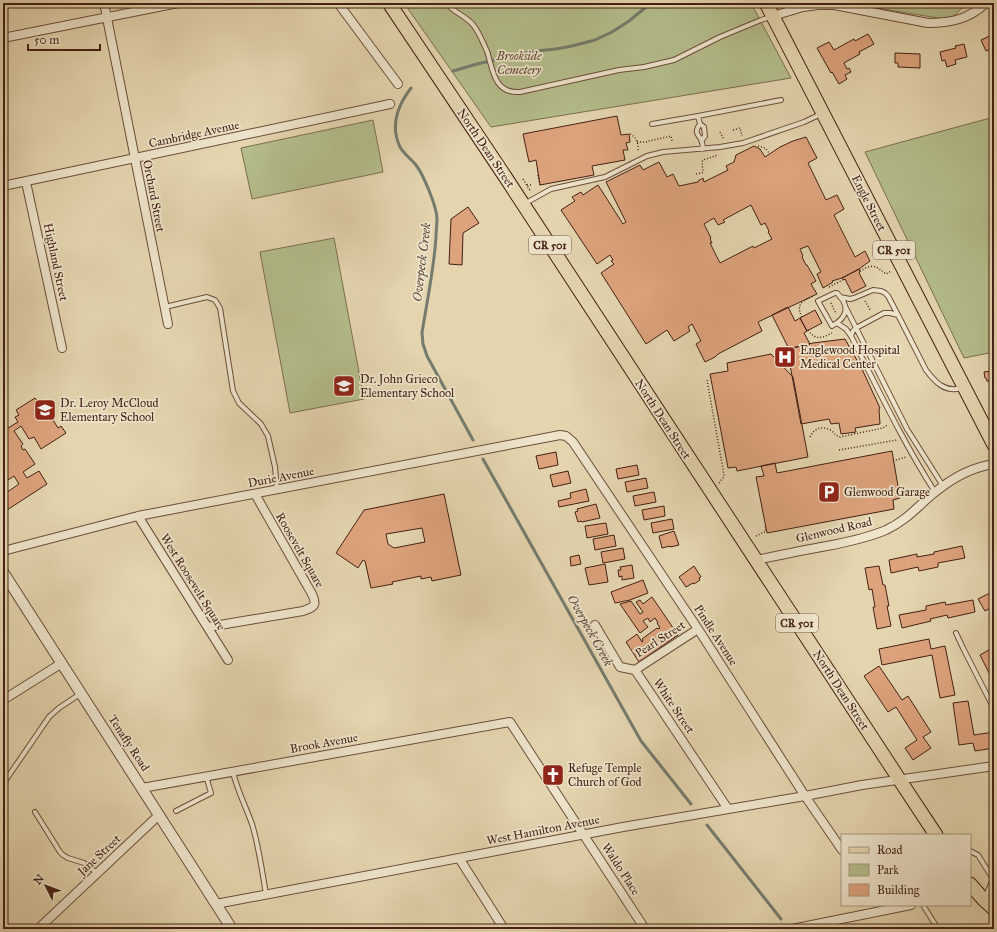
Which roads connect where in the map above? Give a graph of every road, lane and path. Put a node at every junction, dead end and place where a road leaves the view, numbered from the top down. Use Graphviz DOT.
graph roads {
  1 [pos="104,3"];
  2 [pos="178,3"];
  3 [pos="338,3"];
  4 [pos="389,3"];
  5 [pos="446,3"];
  6 [pos="766,3"];
  7 [pos="986,3"];
  8 [pos="773,16"];
  9 [pos="107,17"];
  10 [pos="3,38"];
  11 [pos="398,84"];
  12 [pos="781,100"];
  13 [pos="390,104"];
  14 [pos="823,113"];
  15 [pos="698,116"];
  16 [pos="652,124"];
  17 [pos="700,124"];
  18 [pos="733,130"];
  19 [pos="741,133"];
  20 [pos="630,134"];
  21 [pos="702,140"];
  22 [pos="672,141"];
  23 [pos="637,142"];
  24 [pos="755,145"];
  25 [pos="703,149"];
  26 [pos="637,154"];
  27 [pos="770,154"];
  28 [pos="719,155"];
  29 [pos="135,158"];
  30 [pos="696,174"];
  31 [pos="538,175"];
  32 [pos="523,179"];
  33 [pos="26,182"];
  34 [pos="527,185"];
  35 [pos="533,185"];
  36 [pos="540,185"];
  37 [pos="3,186"];
  38 [pos="531,192"];
  39 [pos="523,204"];
  40 [pos="860,271"];
  41 [pos="891,271"];
  42 [pos="862,295"];
  43 [pos="840,296"];
  44 [pos="830,301"];
  45 [pos="164,307"];
  46 [pos="846,308"];
  47 [pos="898,315"];
  48 [pos="837,316"];
  49 [pos="875,318"];
  50 [pos="837,323"];
  51 [pos="168,324"];
  52 [pos="856,328"];
  53 [pos="808,330"];
  54 [pos="836,331"];
  55 [pos="851,336"];
  56 [pos="62,348"];
  57 [pos="707,380"];
  58 [pos="964,388"];
  59 [pos="888,421"];
  60 [pos="566,436"];
  61 [pos="810,437"];
  62 [pos="899,441"];
  63 [pos="994,445"];
  64 [pos="839,450"];
  65 [pos="907,455"];
  66 [pos="893,461"];
  67 [pos="994,464"];
  68 [pos="717,484"];
  69 [pos="943,486"];
  70 [pos="277,490"];
  71 [pos="935,492"];
  72 [pos="255,494"];
  73 [pos="138,516"];
  74 [pos="765,525"];
  75 [pos="756,536"];
  76 [pos="3,551"];
  77 [pos="756,560"];
  78 [pos="3,572"];
  79 [pos="596,625"];
  80 [pos="208,627"];
  81 [pos="698,629"];
  82 [pos="956,633"];
  83 [pos="228,660"];
  84 [pos="62,663"];
  85 [pos="635,670"];
  86 [pos="81,693"];
  87 [pos="3,700"];
  88 [pos="994,709"];
  89 [pos="510,722"];
  90 [pos="994,766"];
  91 [pos="233,771"];
  92 [pos="206,776"];
  93 [pos="899,779"];
  94 [pos="3,784"];
  95 [pos="142,788"];
  96 [pos="805,796"];
  97 [pos="728,809"];
  98 [pos="176,811"];
  99 [pos="35,812"];
  100 [pos="159,815"];
  101 [pos="584,834"];
  102 [pos="935,834"];
  103 [pos="841,849"];
  104 [pos="971,852"];
  105 [pos="459,858"];
  106 [pos="98,873"];
  107 [pos="971,885"];
  108 [pos="266,894"];
  109 [pos="984,900"];
  110 [pos="216,904"];
  111 [pos="901,906"];
  112 [pos="924,906"];
  113 [pos="882,908"];
  114 [pos="994,909"];
  115 [pos="38,929"];
  116 [pos="232,929"];
  117 [pos="504,929"];
  118 [pos="645,929"];
  119 [pos="792,929"];
  120 [pos="938,929"];
  1 -- 9 [label="street, Orchard Street"];
  2 -- 9 [label="street"];
  3 -- 11 [label="street"];
  4 -- 39 [label="main road, North Dean Street / CR 501"];
  5 -- 8 [label="lane"];
  6 -- 8 [label="main road, Engle Street / CR 501"];
  7 -- 8 [label="street"];
  8 -- 14 [label="main road, Engle Street / CR 501"];
  9 -- 10 [label="street"];
  9 -- 29 [label="street, Orchard Street"];
  12 -- 15 [label="lane"];
  13 -- 29 [label="street, Cambridge Avenue"];
  14 -- 25 [label="lane"];
  14 -- 58 [label="main road, Engle Street / CR 501"];
  15 -- 16 [label="lane"];
  15 -- 17 [label="lane"];
  17 -- 21 [label="lane"];
  17 -- 21 [label="lane"];
  18 -- 19 [label="path"];
  20 -- 23 [label="path"];
  21 -- 25 [label="lane"];
  22 -- 23 [label="path"];
  23 -- 26 [label="path"];
  24 -- 27 [label="path"];
  25 -- 39 [label="lane"];
  28 -- 30 [label="path"];
  29 -- 33 [label="street, Cambridge Avenue"];
  29 -- 45 [label="street, Orchard Street"];
  31 -- 36 [label="path"];
  32 -- 34 [label="path"];
  33 -- 37 [label="street, Cambridge Avenue"];
  33 -- 56 [label="street, Highland Street"];
  34 -- 35 [label="path"];
  34 -- 38 [label="path"];
  39 -- 77 [label="main road, North Dean Street / CR 501"];
  40 -- 41 [label="path"];
  42 -- 43 [label="lane"];
  42 -- 47 [label="lane"];
  42 -- 49 [label="path"];
  43 -- 46 [label="lane"];
  43 -- 50 [label="lane"];
  44 -- 48 [label="path"];
  45 -- 51 [label="street, Orchard Street"];
  45 -- 70 [label="lane"];
  46 -- 50 [label="lane"];
  46 -- 52 [label="lane"];
  47 -- 49 [label="lane"];
  47 -- 58 [label="lane"];
  49 -- 52 [label="lane"];
  50 -- 55 [label="lane"];
  52 -- 55 [label="lane"];
  52 -- 69 [label="lane"];
  53 -- 54 [label="path"];
  55 -- 71 [label="lane"];
  57 -- 68 [label="path"];
  58 -- 63 [label="main road, Engle Street / CR 501"];
  59 -- 61 [label="path"];
  60 -- 70 [label="street, Durie Avenue"];
  60 -- 81 [label="street, Pindle Avenue"];
  62 -- 64 [label="path"];
  65 -- 66 [label="path"];
  67 -- 69 [label="street, Glenwood Road"];
  69 -- 71 [label="street, Glenwood Road"];
  70 -- 72 [label="street, Durie Avenue"];
  71 -- 77 [label="street, Glenwood Road"];
  72 -- 73 [label="street, Durie Avenue"];
  72 -- 80 [label="street, Roosevelt Square"];
  73 -- 76 [label="street, Durie Avenue"];
  73 -- 80 [label="street, West Roosevelt Square"];
  74 -- 75 [label="path"];
  77 -- 93 [label="main road, North Dean Street / CR 501"];
  78 -- 84 [label="street, Tenafly Road"];
  79 -- 85 [label="street"];
  80 -- 83 [label="street, West Roosevelt Square"];
  81 -- 85 [label="street, Pearl Street"];
  81 -- 96 [label="street, Pindle Avenue"];
  82 -- 88 [label="lane"];
  84 -- 86 [label="street, Tenafly Road"];
  84 -- 87 [label="street"];
  85 -- 97 [label="street, White Street"];
  86 -- 94 [label="lane"];
  86 -- 95 [label="street, Tenafly Road"];
  89 -- 91 [label="street, Brook Avenue"];
  89 -- 101 [label="street, Waldo Place"];
  90 -- 93 [label="street, West Hamilton Avenue"];
  91 -- 92 [label="street, Brook Avenue"];
  91 -- 108 [label="lane"];
  92 -- 95 [label="street, Brook Avenue"];
  92 -- 98 [label="lane"];
  93 -- 96 [label="street, West Hamilton Avenue"];
  93 -- 102 [label="main road, North Dean Street / CR 501"];
  95 -- 100 [label="street, Tenafly Road"];
  96 -- 97 [label="street, West Hamilton Avenue"];
  96 -- 103 [label="street, Pindle Avenue"];
  97 -- 101 [label="street, West Hamilton Avenue"];
  99 -- 106 [label="lane"];
  100 -- 106 [label="street, Jane Street"];
  100 -- 110 [label="street, Tenafly Road"];
  101 -- 105 [label="street, West Hamilton Avenue"];
  101 -- 118 [label="street, Waldo Place"];
  104 -- 109 [label="lane"];
  105 -- 108 [label="street, West Hamilton Avenue"];
  105 -- 117 [label="street"];
  106 -- 115 [label="street, Jane Street"];
  107 -- 109 [label="main road"];
  108 -- 110 [label="street, West Hamilton Avenue"];
  109 -- 114 [label="main road"];
  110 -- 116 [label="street, Tenafly Road"];
  111 -- 113 [label="street"];
  112 -- 120 [label="lane"];
  113 -- 119 [label="street"];
}
